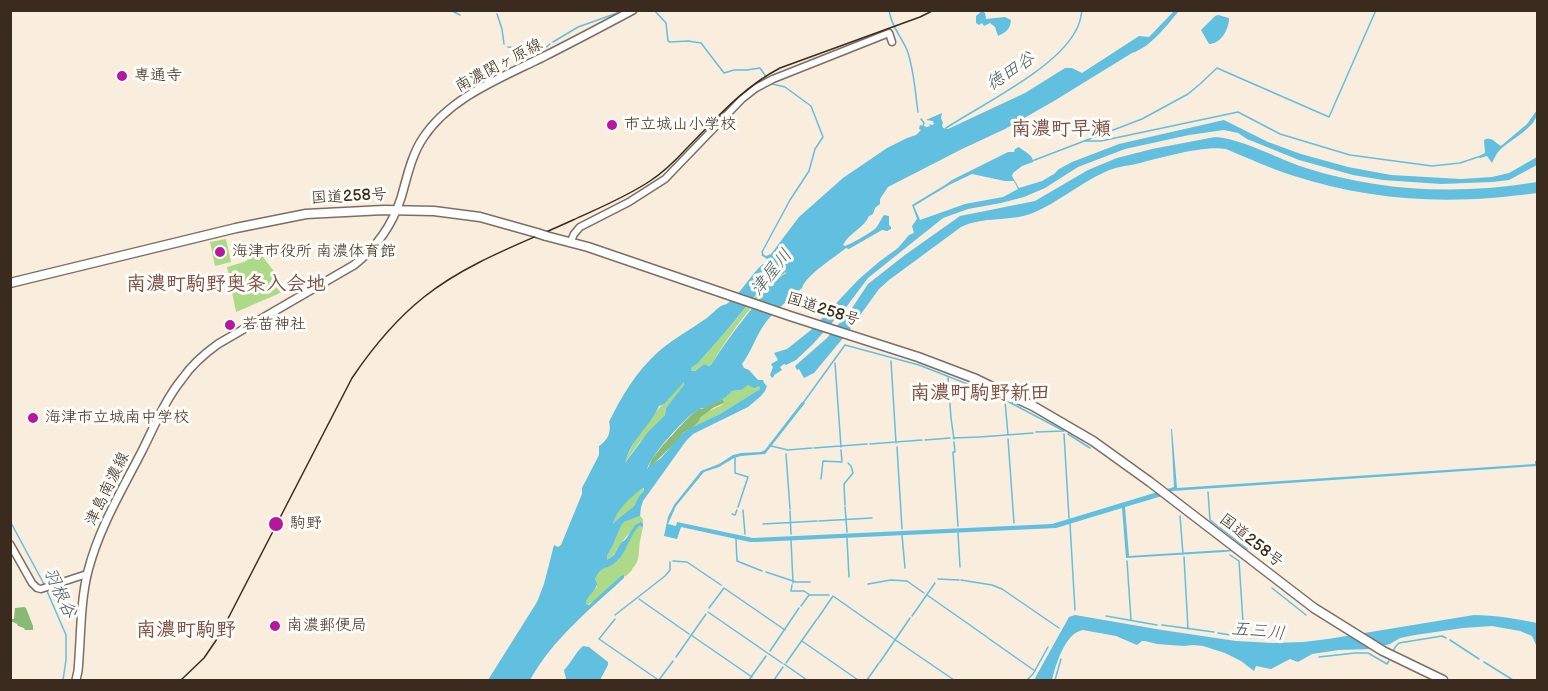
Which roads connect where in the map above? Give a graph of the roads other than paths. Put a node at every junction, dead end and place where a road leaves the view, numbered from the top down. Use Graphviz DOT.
graph roads {
  1 [pos="633,10"];
  2 [pos="892,42"];
  3 [pos="397,210"];
  4 [pos="570,243"];
  5 [pos="10,283"];
  6 [pos="10,544"];
  7 [pos="87,574"];
  8 [pos="76,681"];
  9 [pos="1443,681"];
  1 -- 3 [label="main road, 南濃関ヶ原線"];
  2 -- 4 [label="street"];
  3 -- 4 [label="highway, 国道258号"];
  3 -- 5 [label="highway, 国道258号"];
  3 -- 7 [label="main road, 津島南濃線"];
  4 -- 9 [label="highway, 国道258号"];
  6 -- 7 [label="street"];
  7 -- 8 [label="main road, 津島南濃線"];
}
